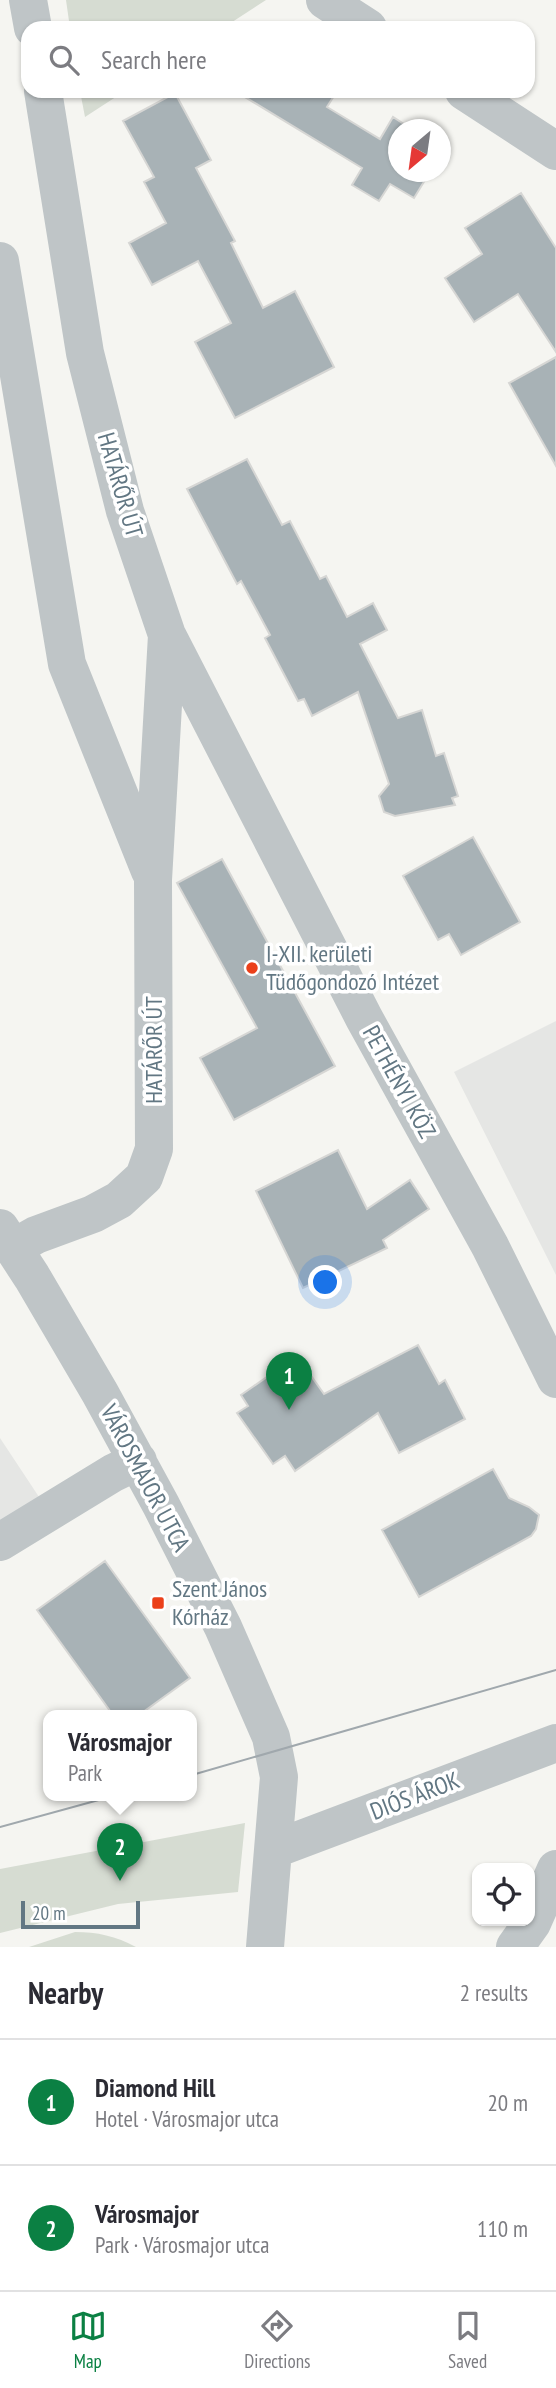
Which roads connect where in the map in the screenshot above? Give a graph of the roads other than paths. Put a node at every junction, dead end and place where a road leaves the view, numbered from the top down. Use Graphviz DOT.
graph roads {
  1 [pos="29,0"];
  2 [pos="325,0"];
  3 [pos="32,21"];
  4 [pos="357,21"];
  5 [pos="44,98"];
  6 [pos="475,98"];
  7 [pos="556,151"];
  8 [pos="0,261"];
  9 [pos="167,635"];
  10 [pos="153,880"];
  11 [pos="6,1238"];
  12 [pos="556,1379"];
  13 [pos="138,1461"];
  14 [pos="0,1542"];
  15 [pos="556,1743"];
  16 [pos="275,1849"];
  17 [pos="556,1869"];
  18 [pos="265,1947"];
  19 [pos="515,1947"];
  1 -- 3 [label="street"];
  2 -- 4 [label="street"];
  5 -- 9 [label="street, HATÁRŐR ÚT"];
  6 -- 7 [label="street"];
  8 -- 10 [label="street, HATÁRŐR ÚT"];
  9 -- 10 [label="street, HATÁRŐR ÚT"];
  9 -- 12 [label="street, PETHÉNYI KÖZ"];
  10 -- 11 [label="street, HATÁRŐR ÚT"];
  11 -- 13 [label="street, VÁROSMAJOR UTCA"];
  13 -- 14 [label="street"];
  13 -- 16 [label="street, VÁROSMAJOR UTCA"];
  15 -- 16 [label="street, DIÓS ÁROK"];
  16 -- 18 [label="street, VÁROSMAJOR UTCA"];
  17 -- 19 [label="street"];
}
